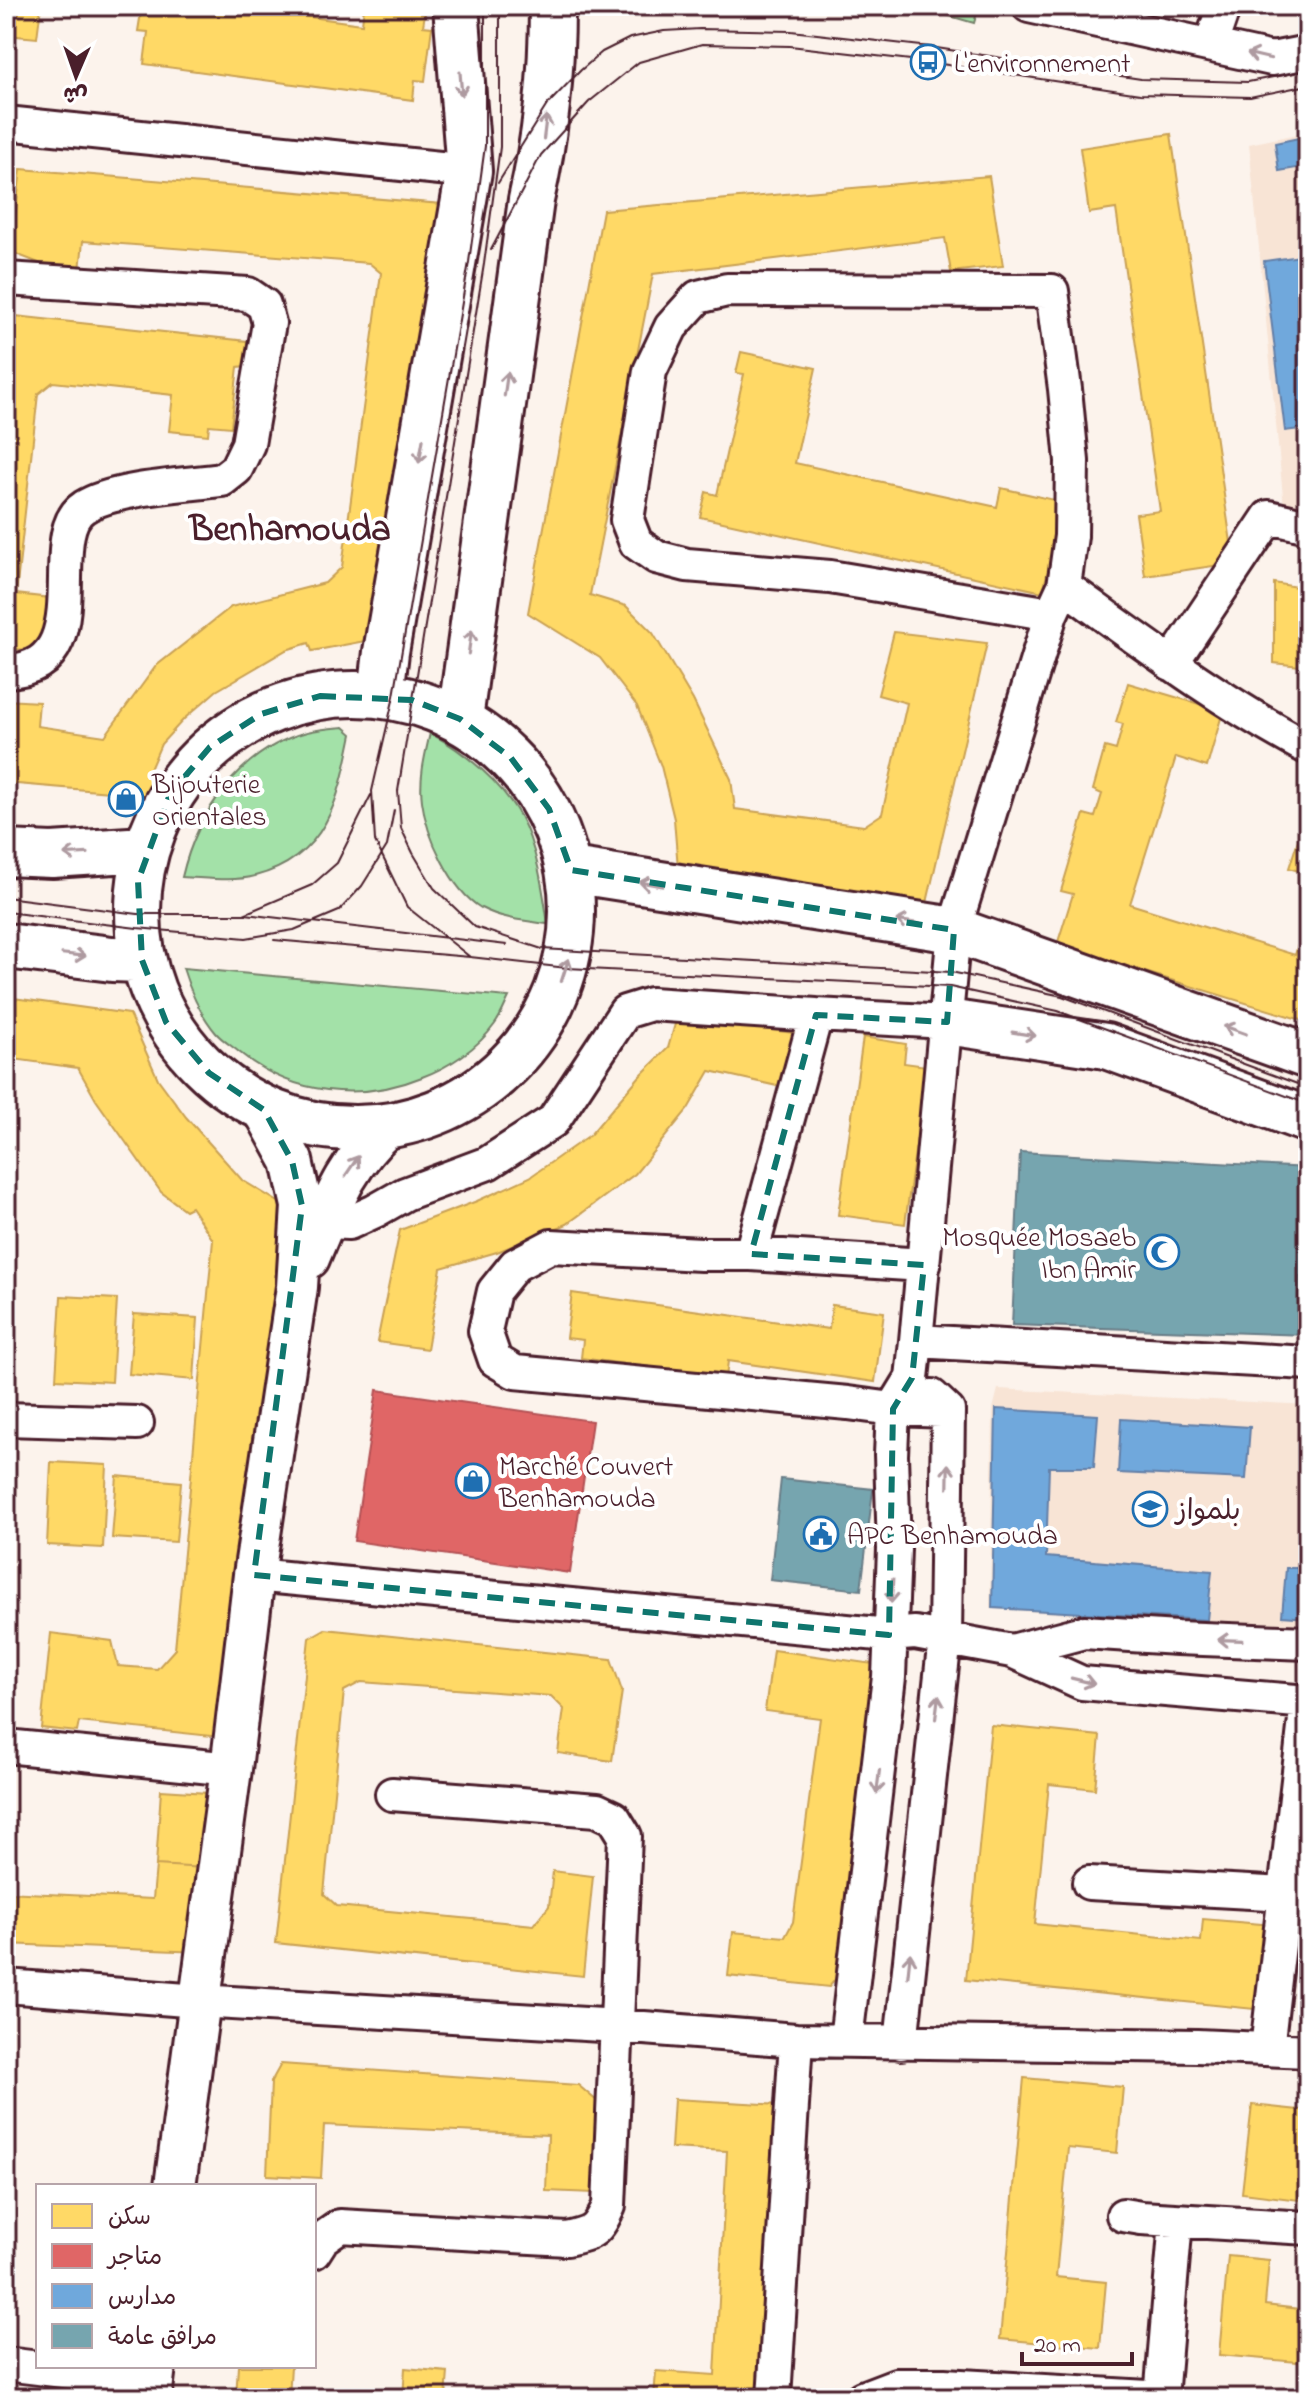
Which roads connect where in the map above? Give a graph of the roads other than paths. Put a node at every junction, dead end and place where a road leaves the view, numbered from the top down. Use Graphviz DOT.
graph roads {
  1 [pos="456,6"];
  2 [pos="552,6"];
  3 [pos="1029,6"];
  4 [pos="1224,6"];
  5 [pos="1211,44"];
  6 [pos="1308,52"];
  7 [pos="6,123"];
  8 [pos="469,171"];
  9 [pos="6,279"];
  10 [pos="1308,526"];
  11 [pos="1058,600"];
  12 [pos="1171,664"];
  13 [pos="6,671"];
  14 [pos="381,694"];
  15 [pos="460,719"];
  16 [pos="1308,748"];
  17 [pos="145,849"];
  18 [pos="6,853"];
  19 [pos="571,870"];
  20 [pos="954,930"];
  21 [pos="6,946"];
  22 [pos="142,960"];
  23 [pos="816,1015"];
  24 [pos="947,1022"];
  25 [pos="1308,1056"];
  26 [pos="264,1110"];
  27 [pos="1308,1120"];
  28 [pos="388,1126"];
  29 [pos="325,1222"];
  30 [pos="751,1254"];
  31 [pos="924,1265"];
  32 [pos="297,1287"];
  33 [pos="916,1341"];
  34 [pos="1308,1363"];
  35 [pos="912,1378"];
  36 [pos="893,1409"];
  37 [pos="948,1411"];
  38 [pos="6,1419"];
  39 [pos="137,1423"];
  40 [pos="254,1575"];
  41 [pos="889,1635"];
  42 [pos="945,1638"];
  43 [pos="1308,1643"];
  44 [pos="1012,1651"];
  45 [pos="1308,1702"];
  46 [pos="6,1746"];
  47 [pos="231,1769"];
  48 [pos="392,1794"];
  49 [pos="1299,1844"];
  50 [pos="1089,1883"];
  51 [pos="1285,1894"];
  52 [pos="6,1986"];
  53 [pos="199,2001"];
  54 [pos="619,2026"];
  55 [pos="796,2040"];
  56 [pos="846,2040"];
  57 [pos="901,2043"];
  58 [pos="1267,2049"];
  59 [pos="1308,2051"];
  60 [pos="175,2184"];
  61 [pos="1123,2215"];
  62 [pos="1176,2221"];
  63 [pos="1308,2228"];
  64 [pos="316,2249"];
  65 [pos="6,2364"];
  66 [pos="36,2368"];
  67 [pos="39,2368"];
  68 [pos="153,2382"];
  69 [pos="774,2398"];
  70 [pos="862,2398"];
  71 [pos="1162,2398"];
  1 -- 8 [label="main road, one-way"];
  15 -- 2 [label="main road, one-way"];
  3 -- 5 [label="street"];
  4 -- 5 [label="street"];
  6 -- 5 [label="street, one-way"];
  7 -- 8 [label="street"];
  8 -- 14 [label="main road, one-way"];
  9 -- 13 [label="street"];
  10 -- 12 [label="street"];
  11 -- 11 [label="street"];
  11 -- 12 [label="street"];
  11 -- 20 [label="street"];
  12 -- 16 [label="street"];
  14 -- 15 [label="main road"];
  14 -- 17 [label="main road"];
  15 -- 19 [label="main road"];
  17 -- 18 [label="main road, one-way"];
  17 -- 22 [label="main road"];
  20 -- 19 [label="main road, one-way"];
  28 -- 19 [label="main road, one-way"];
  20 -- 24 [label="street"];
  25 -- 20 [label="main road, one-way"];
  21 -- 22 [label="main road, one-way"];
  22 -- 26 [label="main road"];
  23 -- 24 [label="street"];
  23 -- 29 [label="street"];
  23 -- 30 [label="street"];
  24 -- 27 [label="main road, one-way"];
  24 -- 31 [label="street"];
  26 -- 28 [label="main road"];
  26 -- 32 [label="street"];
  29 -- 28 [label="street, one-way"];
  29 -- 32 [label="street"];
  30 -- 31 [label="street"];
  30 -- 36 [label="street"];
  31 -- 33 [label="street"];
  32 -- 40 [label="street"];
  33 -- 34 [label="street"];
  33 -- 35 [label="street"];
  35 -- 36 [label="street"];
  35 -- 37 [label="street"];
  36 -- 37 [label="street"];
  36 -- 41 [label="street, one-way"];
  42 -- 37 [label="street, one-way"];
  38 -- 39 [label="street"];
  40 -- 41 [label="street"];
  40 -- 47 [label="street"];
  41 -- 42 [label="street"];
  41 -- 56 [label="street, one-way"];
  42 -- 44 [label="street"];
  57 -- 42 [label="street, one-way"];
  43 -- 44 [label="street, one-way"];
  44 -- 45 [label="street, one-way"];
  45 -- 49 [label="street"];
  46 -- 47 [label="street"];
  47 -- 53 [label="street"];
  48 -- 54 [label="street"];
  49 -- 51 [label="street"];
  50 -- 51 [label="street"];
  51 -- 58 [label="street"];
  52 -- 53 [label="street"];
  53 -- 54 [label="street"];
  53 -- 60 [label="street"];
  54 -- 55 [label="street"];
  54 -- 64 [label="street"];
  55 -- 56 [label="street"];
  55 -- 69 [label="street"];
  56 -- 57 [label="street"];
  57 -- 58 [label="street"];
  58 -- 59 [label="street"];
  61 -- 62 [label="street"];
  62 -- 63 [label="street"];
  62 -- 71 [label="street"];
  65 -- 66 [label="street"];
  67 -- 68 [label="street"];
  70 -- 71 [label="street"];
}
